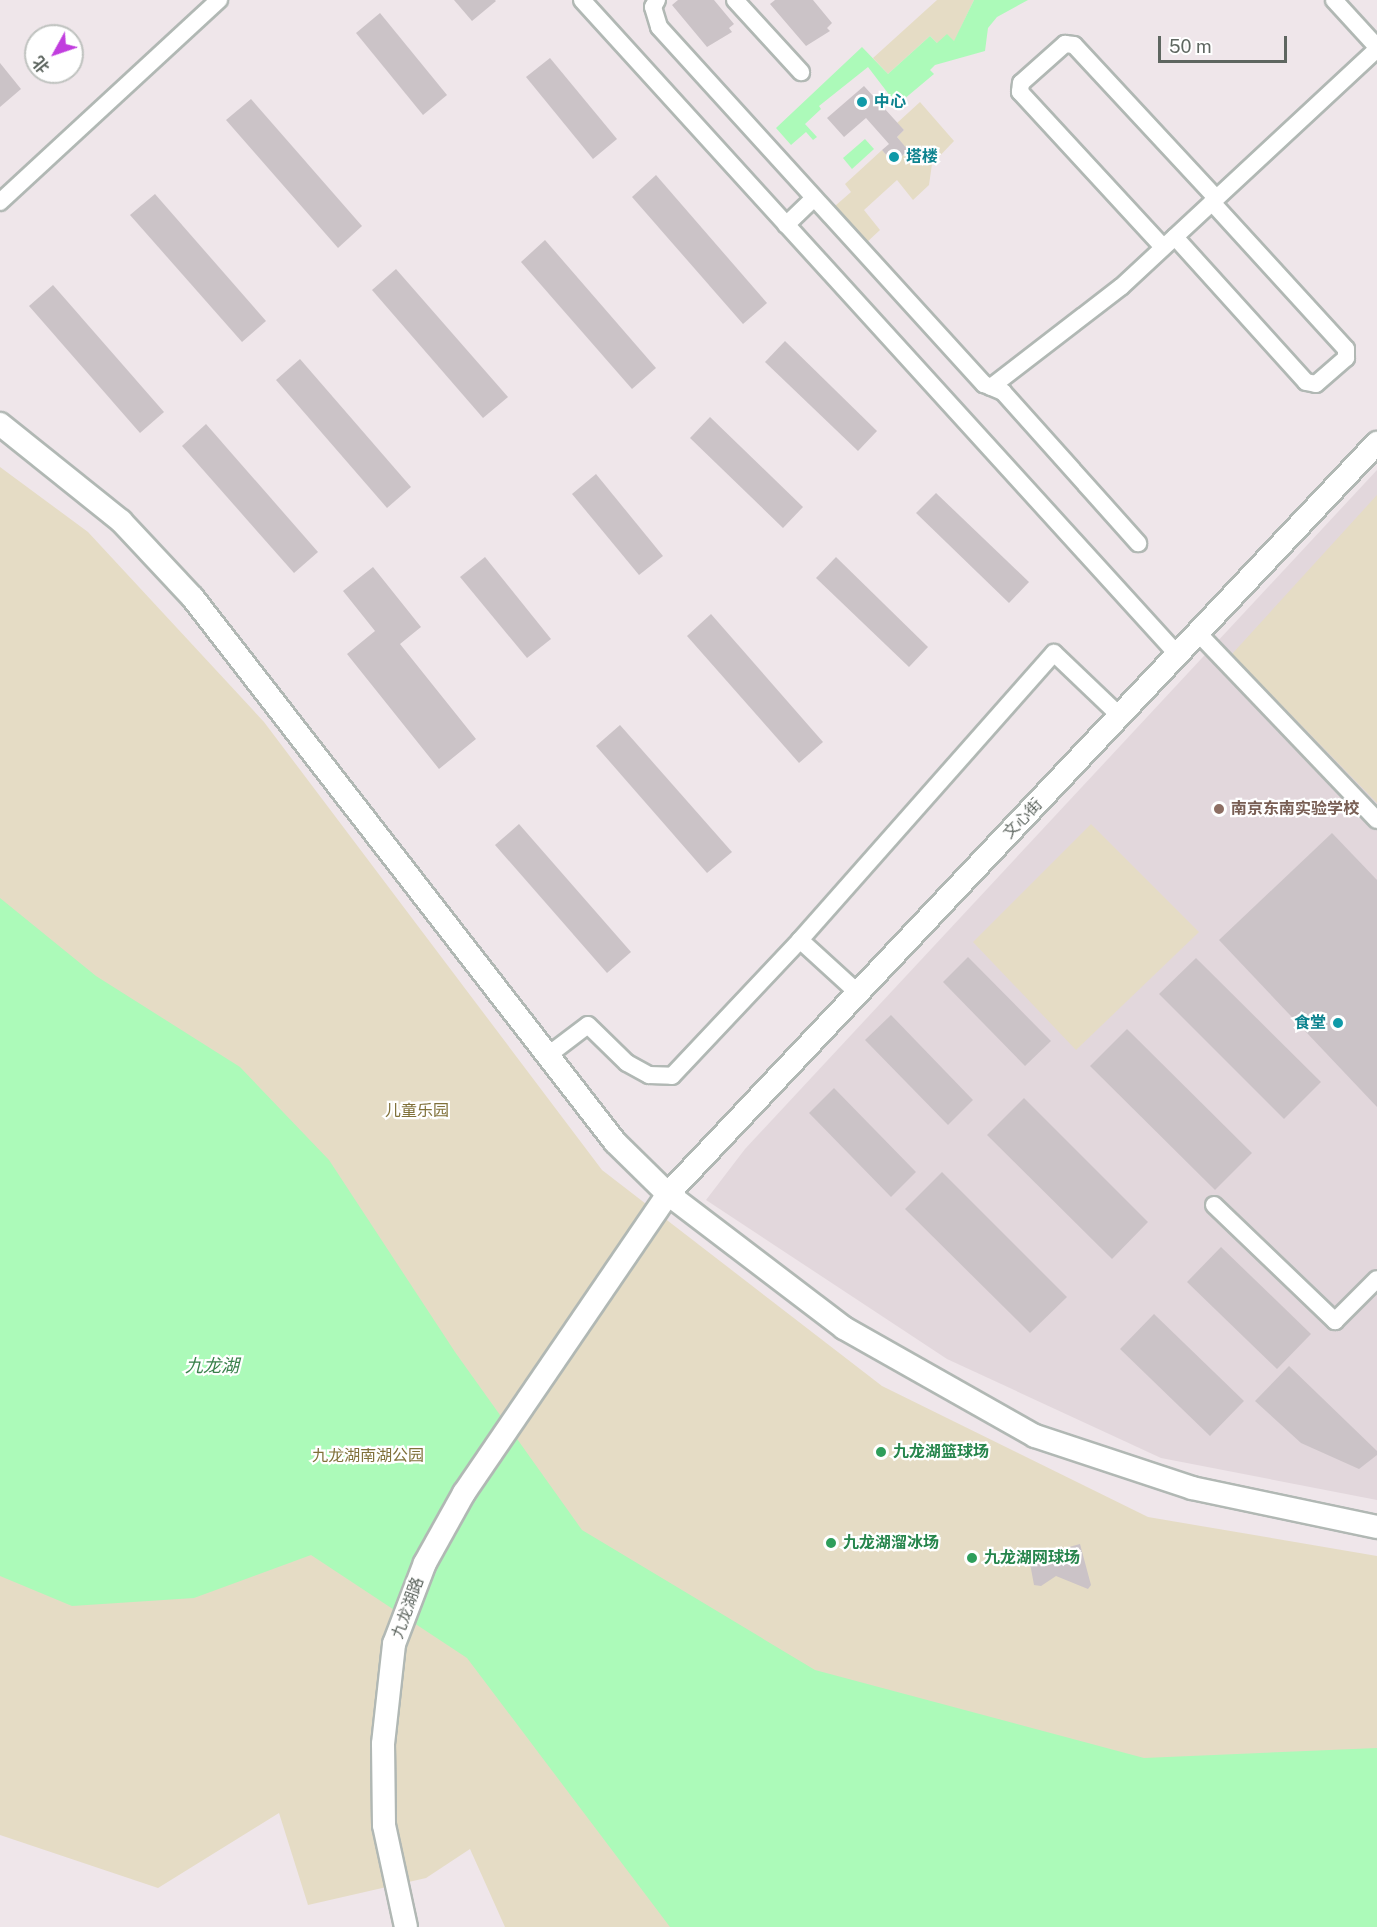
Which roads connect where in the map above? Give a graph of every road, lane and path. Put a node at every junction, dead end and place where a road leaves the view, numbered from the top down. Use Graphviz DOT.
graph roads {
  1 [pos="219,0"];
  2 [pos="582,0"];
  3 [pos="657,0"];
  4 [pos="735,0"];
  5 [pos="1334,0"];
  6 [pos="1377,48"];
  7 [pos="801,72"];
  8 [pos="814,198"];
  9 [pos="1214,200"];
  10 [pos="0,202"];
  11 [pos="786,225"];
  12 [pos="1169,242"];
  13 [pos="991,387"];
  14 [pos="0,424"];
  15 [pos="1377,443"];
  16 [pos="1138,543"];
  17 [pos="1199,634"];
  18 [pos="1179,656"];
  19 [pos="1121,717"];
  20 [pos="1377,820"];
  21 [pos="800,940"];
  22 [pos="858,993"];
  23 [pos="547,1056"];
  24 [pos="668,1194"];
  25 [pos="1214,1205"];
  26 [pos="1377,1279"];
  27 [pos="1377,1527"];
  28 [pos="406,1927"];
  1 -- 10 [label="street"];
  2 -- 11 [label="street"];
  3 -- 8 [label="street"];
  4 -- 7 [label="street"];
  5 -- 6 [label="street"];
  6 -- 9 [label="street"];
  8 -- 11 [label="street"];
  8 -- 13 [label="street"];
  9 -- 12 [label="street"];
  9 -- 12 [label="street"];
  9 -- 12 [label="street"];
  11 -- 18 [label="street"];
  12 -- 13 [label="street"];
  13 -- 16 [label="street"];
  14 -- 23 [label="street"];
  15 -- 17 [label="street, 文心街"];
  17 -- 18 [label="street, 文心街"];
  17 -- 20 [label="street"];
  18 -- 19 [label="street, 文心街"];
  19 -- 21 [label="street"];
  19 -- 22 [label="street, 文心街"];
  21 -- 22 [label="street"];
  21 -- 23 [label="street"];
  22 -- 24 [label="street, 文心街"];
  23 -- 24 [label="street"];
  24 -- 27 [label="street"];
  24 -- 28 [label="street, 九龙湖路"];
  25 -- 26 [label="street"];
}
